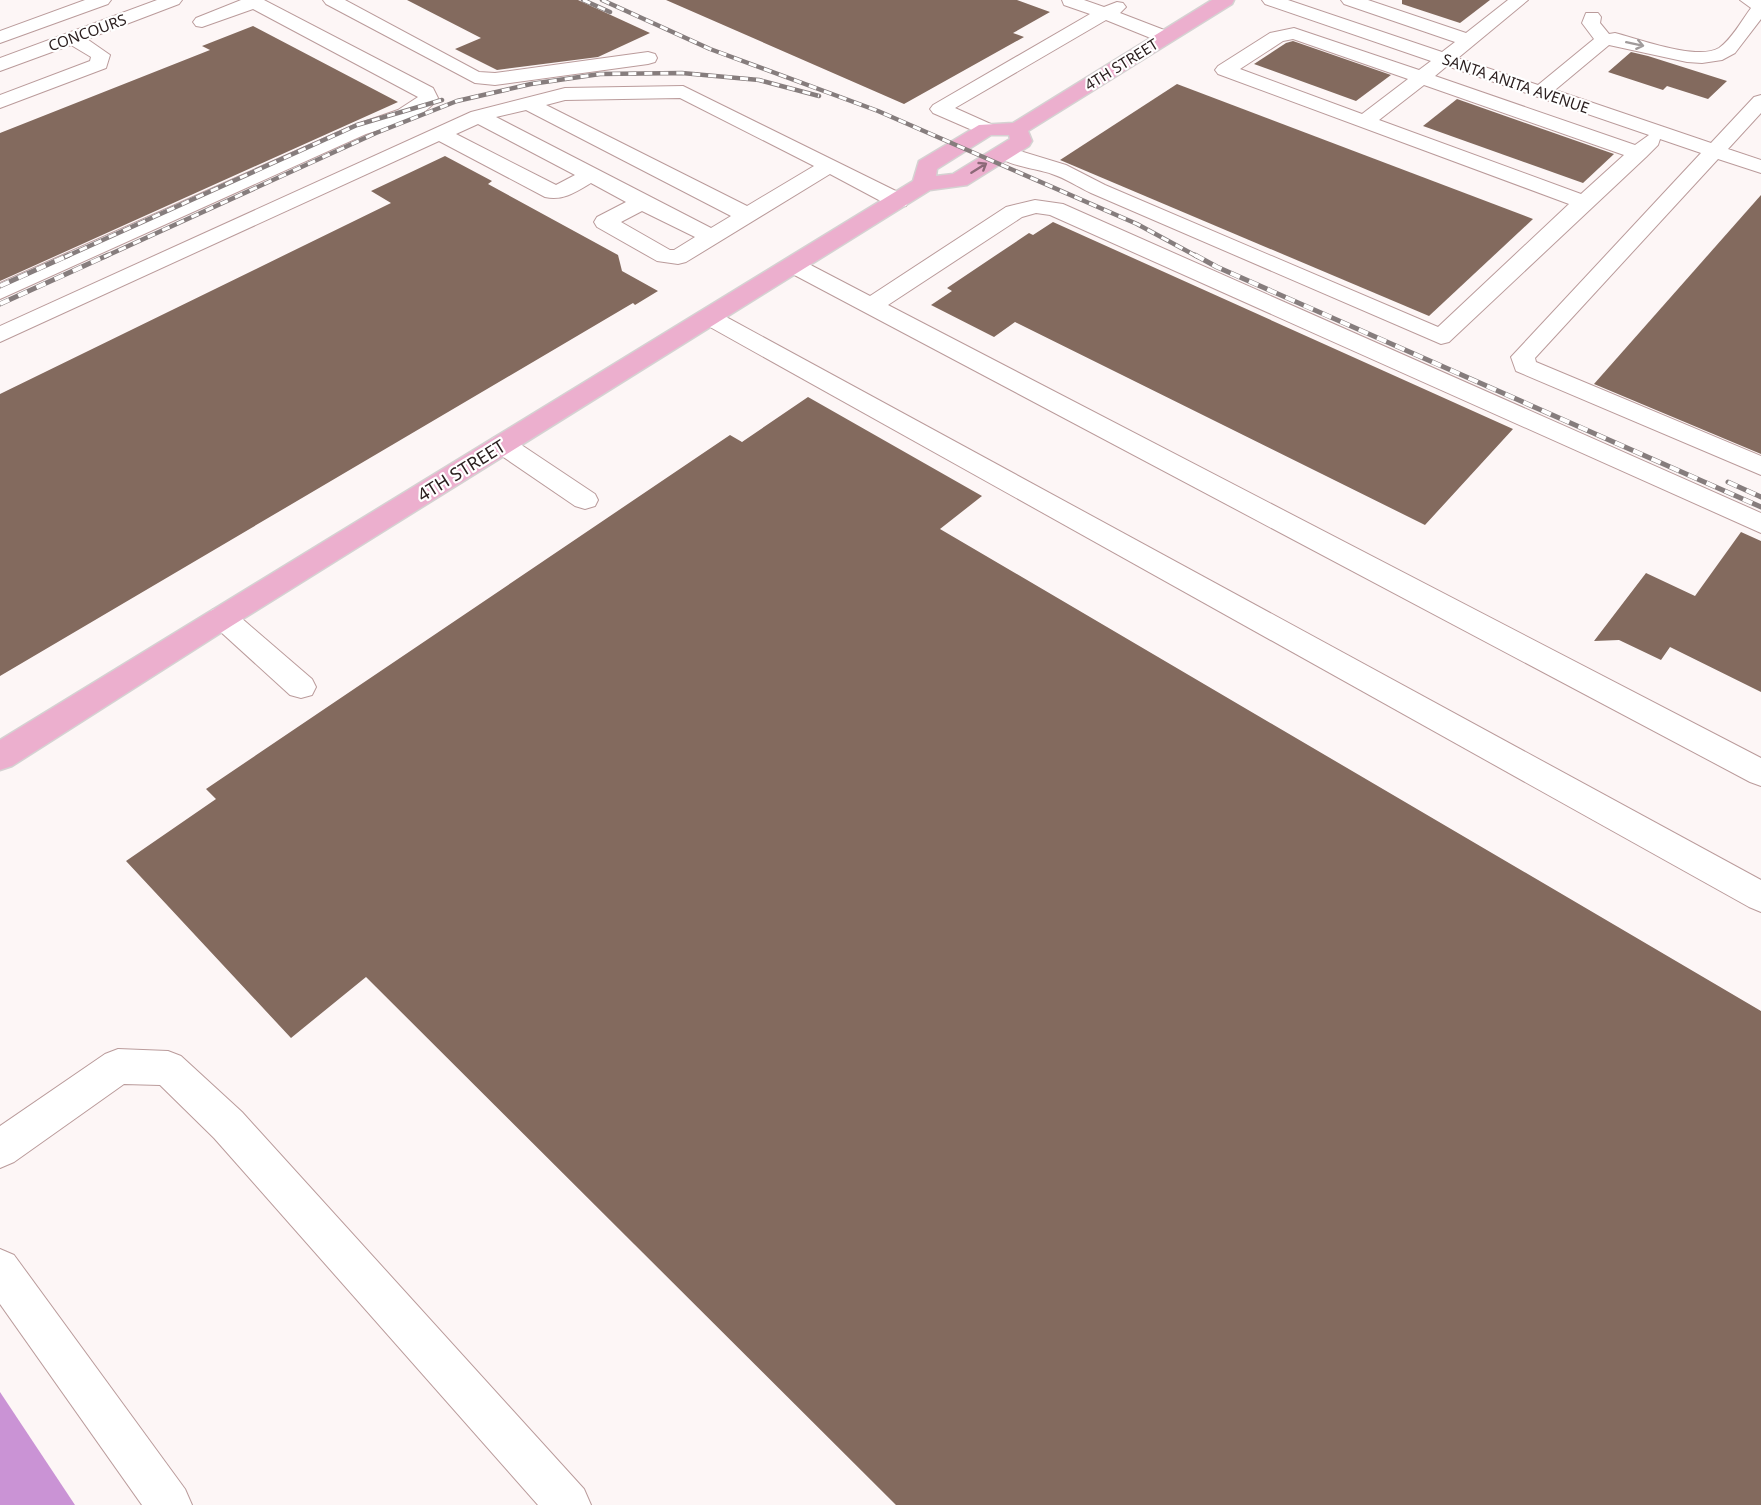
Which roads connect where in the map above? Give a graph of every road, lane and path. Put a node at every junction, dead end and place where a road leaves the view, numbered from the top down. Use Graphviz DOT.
graph roads {
  1 [pos="102,0"];
  2 [pos="173,0"];
  3 [pos="332,0"];
  4 [pos="1072,0"];
  5 [pos="1123,0"];
  6 [pos="1225,0"];
  7 [pos="1270,0"];
  8 [pos="1350,0"];
  9 [pos="1519,0"];
  10 [pos="1749,0"];
  11 [pos="252,1"];
  12 [pos="1600,11"];
  13 [pos="1105,14"];
  14 [pos="202,22"];
  15 [pos="0,37"];
  16 [pos="1165,37"];
  17 [pos="72,38"];
  18 [pos="1469,40"];
  19 [pos="1604,40"];
  20 [pos="648,58"];
  21 [pos="1446,60"];
  22 [pos="0,64"];
  23 [pos="1423,78"];
  24 [pos="1541,92"];
  25 [pos="1761,101"];
  26 [pos="0,102"];
  27 [pos="528,103"];
  28 [pos="478,116"];
  29 [pos="1365,122"];
  30 [pos="986,129"];
  31 [pos="1017,129"];
  32 [pos="439,133"];
  33 [pos="1660,133"];
  34 [pos="1713,150"];
  35 [pos="1004,152"];
  36 [pos="1639,153"];
  37 [pos="829,166"];
  38 [pos="1761,167"];
  39 [pos="590,176"];
  40 [pos="924,184"];
  41 [pos="898,201"];
  42 [pos="642,202"];
  43 [pos="1584,202"];
  44 [pos="747,215"];
  45 [pos="712,237"];
  46 [pos="793,265"];
  47 [pos="0,292"];
  48 [pos="872,306"];
  49 [pos="709,317"];
  50 [pos="0,335"];
  51 [pos="502,444"];
  52 [pos="1761,466"];
  53 [pos="585,500"];
  54 [pos="1761,524"];
  55 [pos="222,617"];
  56 [pos="301,687"];
  57 [pos="0,757"];
  58 [pos="1761,773"];
  59 [pos="1761,897"];
  60 [pos="0,1149"];
  61 [pos="0,1269"];
  62 [pos="169,1505"];
  63 [pos="568,1505"];
  1 -- 15 [label="street"];
  2 -- 17 [label="street, CONCOURS"];
  3 -- 20 [label="street"];
  4 -- 13 [label="street"];
  5 -- 13 [label="street"];
  6 -- 16 [label="main road, 4TH STREET"];
  7 -- 21 [label="street, SANTA ANITA AVENUE"];
  8 -- 18 [label="street"];
  9 -- 18 [label="street"];
  19 -- 10 [label="street, one-way"];
  11 -- 14 [label="street"];
  11 -- 47 [label="street"];
  12 -- 19 [label="street"];
  13 -- 16 [label="street"];
  13 -- 30 [label="street"];
  16 -- 31 [label="main road, 4TH STREET"];
  17 -- 22 [label="street, CONCOURS"];
  17 -- 26 [label="street"];
  18 -- 21 [label="street"];
  19 -- 24 [label="street"];
  21 -- 23 [label="street"];
  21 -- 24 [label="street, SANTA ANITA AVENUE"];
  23 -- 29 [label="street"];
  23 -- 29 [label="street"];
  23 -- 36 [label="street"];
  24 -- 33 [label="street, SANTA ANITA AVENUE"];
  25 -- 34 [label="street"];
  27 -- 28 [label="street"];
  27 -- 37 [label="street"];
  27 -- 44 [label="street"];
  28 -- 32 [label="street"];
  28 -- 39 [label="street"];
  29 -- 43 [label="street"];
  30 -- 31 [label="main road"];
  30 -- 40 [label="main road, 4TH STREET"];
  31 -- 35 [label="main road, 4TH STREET"];
  32 -- 39 [label="street"];
  32 -- 50 [label="street"];
  33 -- 34 [label="street, SANTA ANITA AVENUE"];
  33 -- 36 [label="street"];
  34 -- 38 [label="street, SANTA ANITA AVENUE"];
  34 -- 52 [label="street"];
  40 -- 35 [label="main road, 4TH STREET, one-way"];
  35 -- 43 [label="street"];
  36 -- 43 [label="street"];
  37 -- 41 [label="street"];
  37 -- 44 [label="street"];
  39 -- 42 [label="street"];
  40 -- 41 [label="main road, 4TH STREET"];
  41 -- 46 [label="main road, 4TH STREET"];
  42 -- 45 [label="street"];
  42 -- 45 [label="street"];
  44 -- 45 [label="street"];
  46 -- 48 [label="street"];
  46 -- 49 [label="main road, 4TH STREET"];
  48 -- 54 [label="street"];
  48 -- 58 [label="street"];
  49 -- 51 [label="main road, 4TH STREET"];
  49 -- 59 [label="street"];
  51 -- 53 [label="street"];
  51 -- 55 [label="main road, 4TH STREET"];
  55 -- 56 [label="street"];
  55 -- 57 [label="main road, 4TH STREET"];
  60 -- 63 [label="street"];
  61 -- 62 [label="street"];
}
